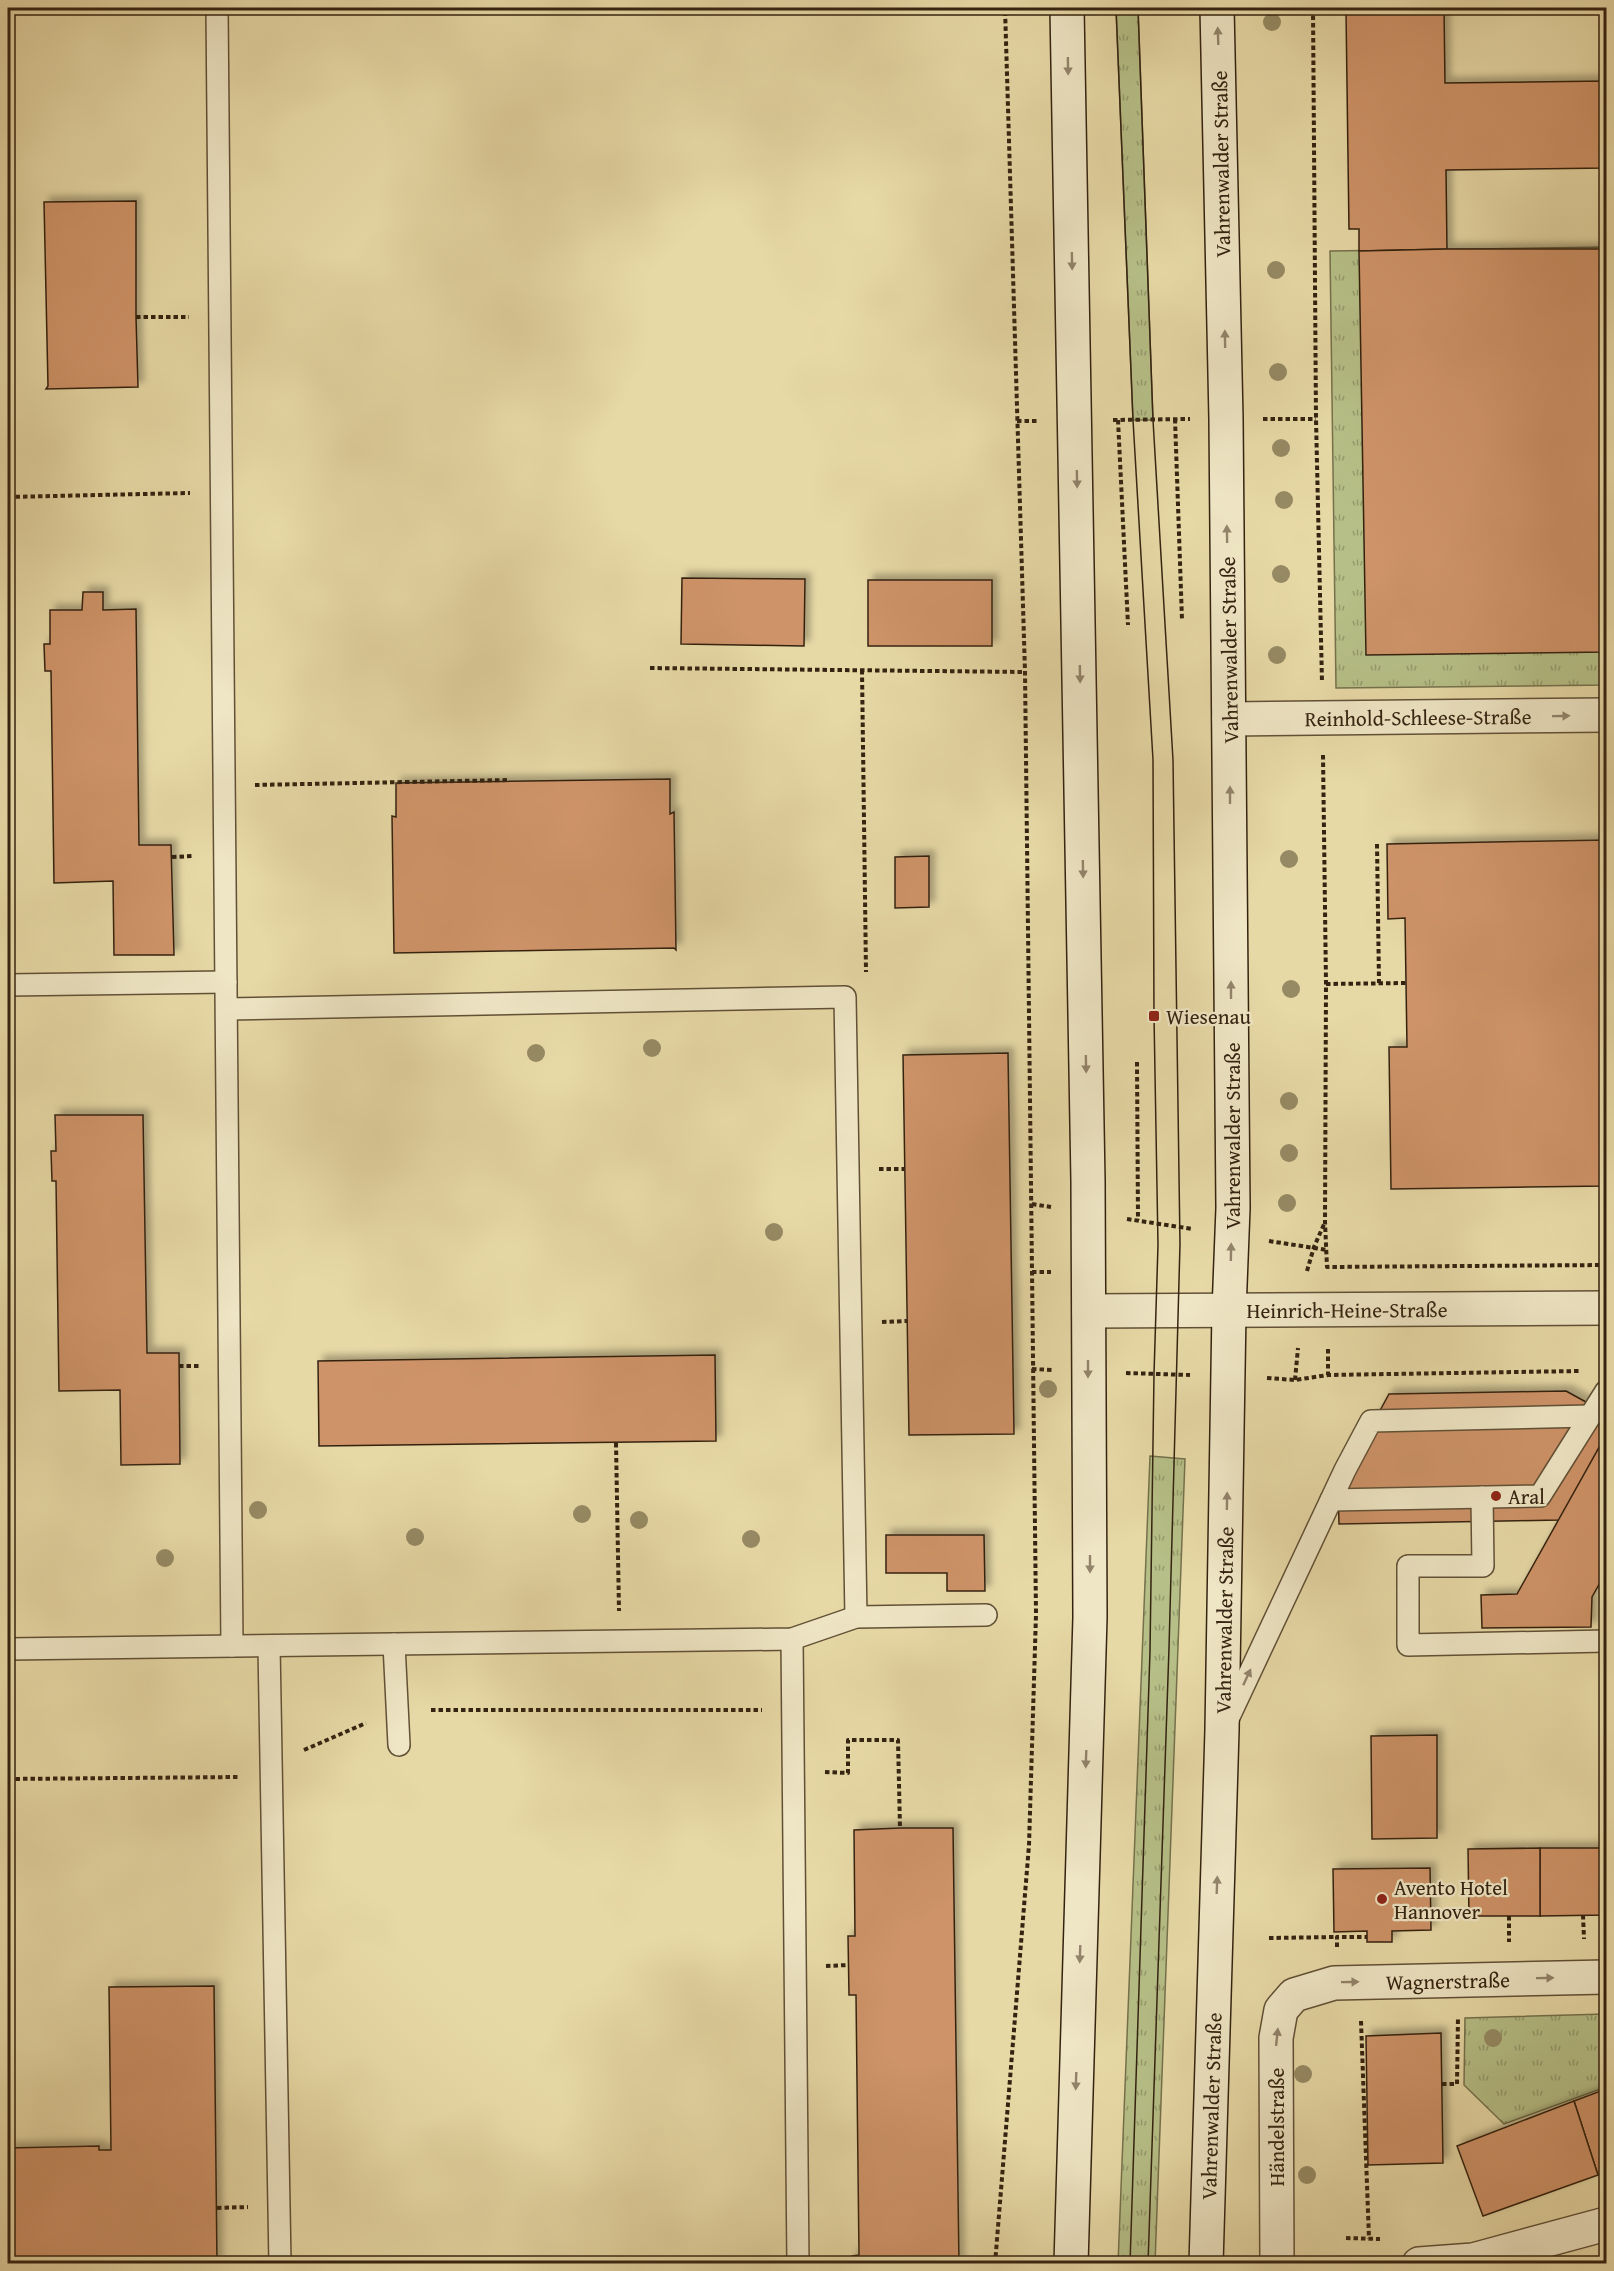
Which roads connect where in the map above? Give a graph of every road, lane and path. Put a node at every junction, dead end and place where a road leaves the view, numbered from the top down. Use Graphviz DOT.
graph roads {
  1 [pos="217,8"];
  2 [pos="1005,8"];
  3 [pos="1067,8"];
  4 [pos="1217,8"];
  5 [pos="1313,8"];
  6 [pos="220,316"];
  7 [pos="136,317"];
  8 [pos="1175,419"];
  9 [pos="1226,419"];
  10 [pos="1316,419"];
  11 [pos="1076,420"];
  12 [pos="1118,420"];
  13 [pos="1017,421"];
  14 [pos="222,492"];
  15 [pos="8,497"];
  16 [pos="1182,620"];
  17 [pos="1128,625"];
  18 [pos="650,668"];
  19 [pos="862,670"];
  20 [pos="1025,672"];
  21 [pos="862,706"];
  22 [pos="1606,715"];
  23 [pos="1322,718"];
  24 [pos="1230,719"];
  25 [pos="509,780"];
  26 [pos="224,785"];
  27 [pos="1377,844"];
  28 [pos="226,982"];
  29 [pos="1378,983"];
  30 [pos="1406,983"];
  31 [pos="1326,984"];
  32 [pos="8,985"];
  33 [pos="227,1009"];
  34 [pos="1137,1062"];
  35 [pos="1192,1229"];
  36 [pos="1606,1265"];
  37 [pos="1606,1308"];
  38 [pos="1089,1311"];
  39 [pos="1229,1311"];
  40 [pos="1032,1369"];
  41 [pos="1088,1371"];
  42 [pos="1583,1371"];
  43 [pos="1228,1376"];
  44 [pos="1606,1393"];
  45 [pos="1590,1416"];
  46 [pos="616,1443"];
  47 [pos="1482,1497"];
  48 [pos="1331,1500"];
  49 [pos="986,1615"];
  50 [pos="856,1617"];
  51 [pos="792,1639"];
  52 [pos="620,1641"];
  53 [pos="1606,1641"];
  54 [pos="394,1644"];
  55 [pos="232,1646"];
  56 [pos="269,1646"];
  57 [pos="8,1649"];
  58 [pos="1222,1730"];
  59 [pos="399,1745"];
  60 [pos="793,1772"];
  61 [pos="900,1828"];
  62 [pos="1509,1916"];
  63 [pos="1583,1916"];
  64 [pos="1336,1937"];
  65 [pos="1367,1937"];
  66 [pos="1269,1938"];
  67 [pos="1584,1943"];
  68 [pos="1509,1945"];
  69 [pos="1337,1956"];
  70 [pos="1606,1977"];
  71 [pos="1294,1995"];
  72 [pos="1458,2015"];
  73 [pos="1361,2018"];
  74 [pos="1442,2085"];
  75 [pos="1606,2224"];
  76 [pos="1346,2238"];
  77 [pos="1369,2239"];
  78 [pos="1380,2239"];
  79 [pos="280,2264"];
  80 [pos="798,2264"];
  81 [pos="995,2264"];
  82 [pos="1071,2264"];
  83 [pos="1206,2264"];
  84 [pos="1277,2264"];
  85 [pos="1419,2264"];
  1 -- 6 [label="lane"];
  2 -- 13 [label="path"];
  3 -- 11 [label="main road, one-way"];
  9 -- 4 [label="main road, Vahrenwalder Straße, one-way"];
  5 -- 10 [label="path"];
  6 -- 7 [label="path"];
  6 -- 14 [label="lane"];
  8 -- 9 [label="path"];
  8 -- 12 [label="path"];
  8 -- 16 [label="path"];
  9 -- 10 [label="path"];
  24 -- 9 [label="main road, Vahrenwalder Straße, one-way"];
  10 -- 23 [label="path"];
  11 -- 12 [label="path"];
  11 -- 13 [label="path"];
  11 -- 38 [label="main road, one-way"];
  12 -- 17 [label="path"];
  13 -- 20 [label="path"];
  14 -- 15 [label="path"];
  14 -- 26 [label="lane"];
  18 -- 19 [label="path"];
  19 -- 20 [label="path"];
  19 -- 21 [label="path"];
  20 -- 40 [label="path"];
  23 -- 22 [label="main road, Reinhold-Schleese-Straße, one-way"];
  23 -- 24 [label="main road, Reinhold-Schleese-Straße"];
  23 -- 31 [label="path"];
  39 -- 24 [label="main road, Vahrenwalder Straße, one-way"];
  25 -- 26 [label="path"];
  26 -- 28 [label="lane"];
  27 -- 29 [label="path"];
  28 -- 32 [label="lane"];
  28 -- 33 [label="lane"];
  29 -- 30 [label="path"];
  29 -- 31 [label="path"];
  31 -- 36 [label="path"];
  33 -- 50 [label="lane"];
  33 -- 55 [label="lane"];
  34 -- 35 [label="path"];
  37 -- 39 [label="main road, Heinrich-Heine-Straße"];
  38 -- 39 [label="main road, Heinrich-Heine-Straße"];
  38 -- 41 [label="main road, one-way"];
  39 -- 43 [label="main road, Vahrenwalder Straße"];
  40 -- 41 [label="path"];
  40 -- 81 [label="path"];
  41 -- 43 [label="path"];
  41 -- 82 [label="main road, one-way"];
  42 -- 43 [label="path"];
  58 -- 43 [label="main road, Vahrenwalder Straße, one-way"];
  44 -- 45 [label="lane"];
  45 -- 47 [label="lane"];
  45 -- 48 [label="lane"];
  46 -- 52 [label="path"];
  47 -- 48 [label="lane"];
  47 -- 53 [label="lane"];
  58 -- 48 [label="lane, one-way"];
  49 -- 50 [label="lane"];
  50 -- 51 [label="lane"];
  51 -- 52 [label="lane"];
  51 -- 60 [label="lane"];
  52 -- 54 [label="lane"];
  54 -- 56 [label="lane"];
  54 -- 59 [label="lane"];
  55 -- 56 [label="lane"];
  55 -- 57 [label="lane"];
  56 -- 79 [label="lane"];
  83 -- 58 [label="main road, Vahrenwalder Straße, one-way"];
  60 -- 61 [label="path"];
  60 -- 80 [label="lane"];
  62 -- 68 [label="path"];
  63 -- 67 [label="path"];
  64 -- 65 [label="path"];
  64 -- 66 [label="path"];
  64 -- 69 [label="path"];
  71 -- 70 [label="main road, Wagnerstraße, one-way"];
  84 -- 71 [label="main road, Händelstraße, one-way"];
  72 -- 74 [label="path"];
  73 -- 77 [label="path"];
  75 -- 85 [label="main road"];
  76 -- 77 [label="path"];
  77 -- 78 [label="path"];
}
